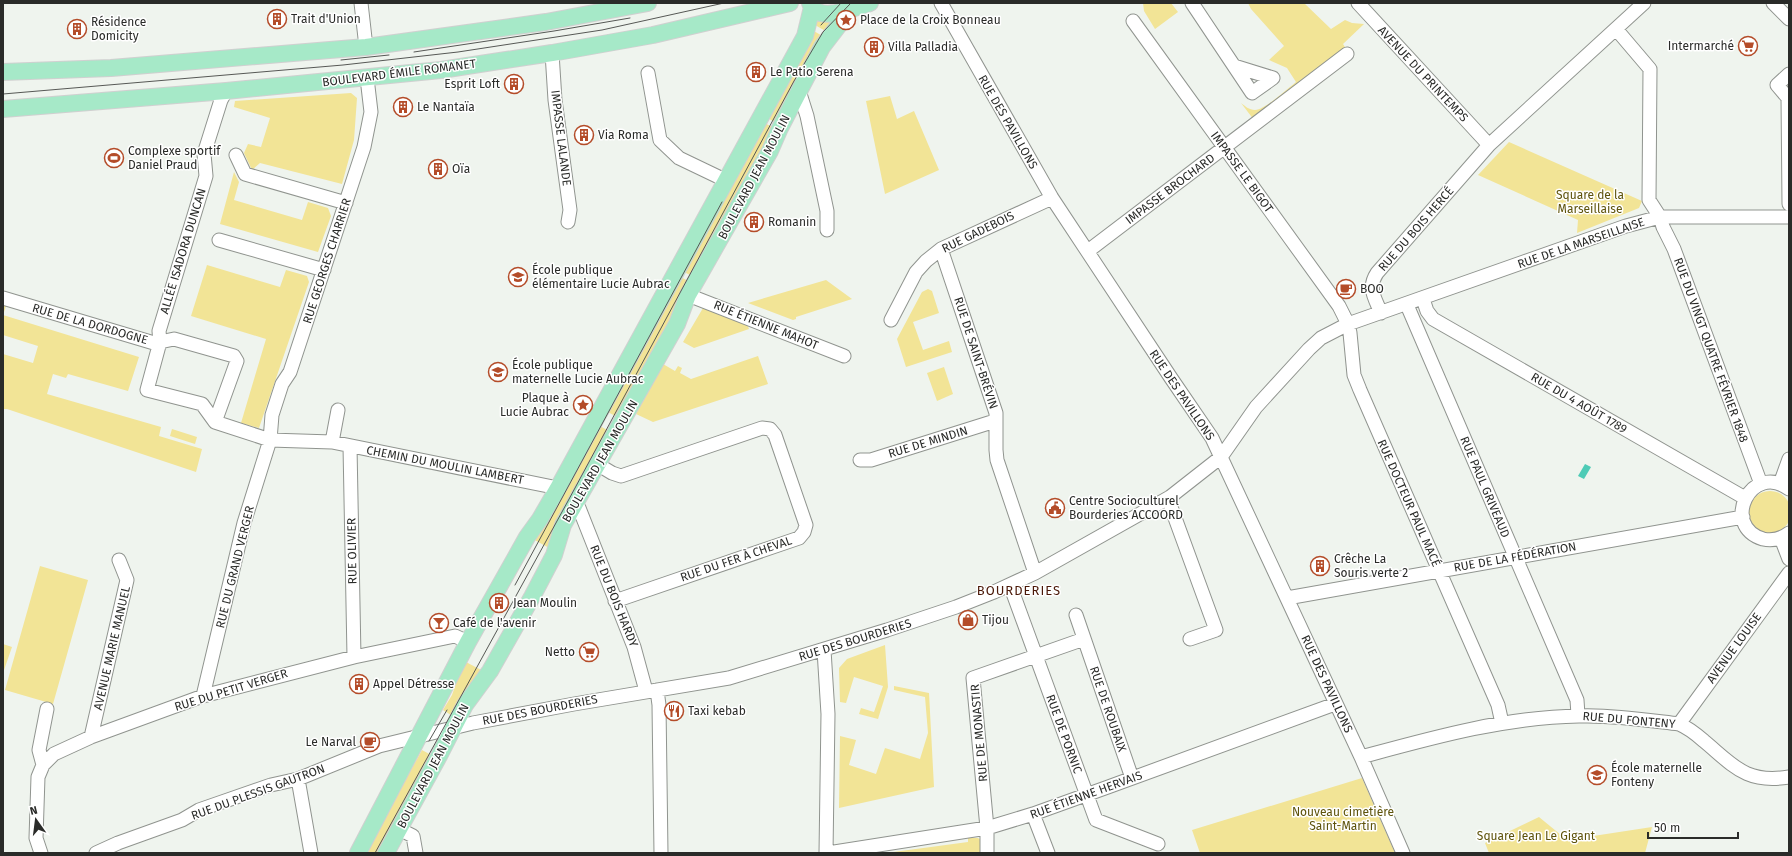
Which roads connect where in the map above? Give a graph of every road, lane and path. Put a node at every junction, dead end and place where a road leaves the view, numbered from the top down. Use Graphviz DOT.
graph roads {
  1 [pos="362,3"];
  2 [pos="648,3"];
  3 [pos="790,3"];
  4 [pos="870,3"];
  5 [pos="941,3"];
  6 [pos="1192,3"];
  7 [pos="1358,3"];
  8 [pos="1644,3"];
  9 [pos="1773,3"];
  10 [pos="811,5"];
  11 [pos="852,8"];
  12 [pos="1789,19"];
  13 [pos="1134,21"];
  14 [pos="1616,29"];
  15 [pos="366,47"];
  16 [pos="552,53"];
  17 [pos="1347,54"];
  18 [pos="1234,66"];
  19 [pos="3,72"];
  20 [pos="648,73"];
  21 [pos="1789,74"];
  22 [pos="368,78"];
  23 [pos="226,91"];
  24 [pos="797,93"];
  25 [pos="1789,97"];
  26 [pos="3,109"];
  27 [pos="1489,145"];
  28 [pos="1224,147"];
  29 [pos="236,155"];
  30 [pos="727,181"];
  31 [pos="1052,198"];
  32 [pos="346,203"];
  33 [pos="1789,204"];
  34 [pos="1660,216"];
  35 [pos="1789,217"];
  36 [pos="568,222"];
  37 [pos="826,230"];
  38 [pos="219,240"];
  39 [pos="940,249"];
  40 [pos="1088,251"];
  41 [pos="324,270"];
  42 [pos="688,295"];
  43 [pos="3,298"];
  44 [pos="1423,298"];
  45 [pos="1407,305"];
  46 [pos="1381,313"];
  47 [pos="891,320"];
  48 [pos="1348,324"];
  49 [pos="160,342"];
  50 [pos="844,356"];
  51 [pos="338,410"];
  52 [pos="995,421"];
  53 [pos="215,422"];
  54 [pos="270,440"];
  55 [pos="332,442"];
  56 [pos="350,446"];
  57 [pos="1221,456"];
  58 [pos="1789,459"];
  59 [pos="860,460"];
  60 [pos="597,464"];
  61 [pos="1761,484"];
  62 [pos="1785,487"];
  63 [pos="558,488"];
  64 [pos="1170,497"];
  65 [pos="1745,498"];
  66 [pos="574,504"];
  67 [pos="1742,517"];
  68 [pos="1785,536"];
  69 [pos="1515,557"];
  70 [pos="1789,559"];
  71 [pos="120,560"];
  72 [pos="1439,571"];
  73 [pos="1035,573"];
  74 [pos="1789,573"];
  75 [pos="1010,585"];
  76 [pos="1287,598"];
  77 [pos="615,602"];
  78 [pos="1076,615"];
  79 [pos="1084,639"];
  80 [pos="1190,639"];
  81 [pos="468,642"];
  82 [pos="824,650"];
  83 [pos="354,656"];
  84 [pos="1036,656"];
  85 [pos="652,690"];
  86 [pos="203,696"];
  87 [pos="1335,704"];
  88 [pos="47,708"];
  89 [pos="1578,716"];
  90 [pos="1502,723"];
  91 [pos="1678,724"];
  92 [pos="453,727"];
  93 [pos="421,735"];
  94 [pos="91,737"];
  95 [pos="1361,758"];
  96 [pos="43,765"];
  97 [pos="1789,777"];
  98 [pos="1132,778"];
  99 [pos="298,779"];
  100 [pos="1086,795"];
  101 [pos="1033,814"];
  102 [pos="987,828"];
  103 [pos="399,829"];
  104 [pos="1158,844"];
  105 [pos="41,853"];
  106 [pos="96,853"];
  107 [pos="311,853"];
  108 [pos="358,853"];
  109 [pos="386,853"];
  110 [pos="416,853"];
  111 [pos="661,853"];
  112 [pos="827,853"];
  113 [pos="988,853"];
  114 [pos="1048,853"];
  115 [pos="1403,853"];
  1 -- 15 [label="street"];
  2 -- 15 [label="main road"];
  3 -- 16 [label="main road, BOULEVARD ÉMILE ROMANET"];
  4 -- 11 [label="main road"];
  5 -- 31 [label="street, RUE DES PAVILLONS"];
  6 -- 18 [label="street"];
  7 -- 27 [label="street, AVENUE DU PRINTEMPS"];
  8 -- 14 [label="street, RUE DU BOIS HERCÉ"];
  9 -- 12 [label="street"];
  10 -- 11 [label="main road"];
  10 -- 30 [label="main road, BOULEVARD JEAN MOULIN"];
  11 -- 24 [label="main road, BOULEVARD JEAN MOULIN"];
  13 -- 28 [label="street, IMPASSE LE BIGOT"];
  14 -- 27 [label="street, RUE DU BOIS HERCÉ"];
  14 -- 34 [label="street, RUE DU VINGT QUATRE FÉVRIER 1848"];
  15 -- 19 [label="main road"];
  16 -- 22 [label="main road, BOULEVARD ÉMILE ROMANET"];
  16 -- 36 [label="street, IMPASSE LALANDE"];
  17 -- 28 [label="street, IMPASSE BROCHARD"];
  20 -- 30 [label="street"];
  21 -- 25 [label="street"];
  22 -- 23 [label="main road, BOULEVARD ÉMILE ROMANET"];
  22 -- 32 [label="street, RUE GEORGES CHARRIER"];
  23 -- 26 [label="main road, BOULEVARD ÉMILE ROMANET"];
  23 -- 49 [label="street, ALLÉE ISADORA DUNCAN"];
  24 -- 37 [label="street"];
  24 -- 42 [label="main road, BOULEVARD JEAN MOULIN"];
  25 -- 33 [label="street"];
  27 -- 46 [label="street, RUE DU BOIS HERCÉ"];
  28 -- 40 [label="street, IMPASSE BROCHARD"];
  28 -- 48 [label="street, IMPASSE LE BIGOT"];
  29 -- 32 [label="street"];
  30 -- 63 [label="main road, BOULEVARD JEAN MOULIN"];
  31 -- 39 [label="street, RUE GADEBOIS"];
  31 -- 40 [label="street, RUE DES PAVILLONS"];
  32 -- 41 [label="street, RUE GEORGES CHARRIER"];
  34 -- 35 [label="street, RUE DE LA MARSEILLAISE"];
  34 -- 44 [label="street, RUE DE LA MARSEILLAISE"];
  34 -- 61 [label="street, RUE DU VINGT QUATRE FÉVRIER 1848"];
  38 -- 41 [label="street"];
  39 -- 47 [label="street, RUE GADEBOIS"];
  39 -- 52 [label="street, RUE DE SAINT-BRÉVIN"];
  40 -- 57 [label="street, RUE DES PAVILLONS"];
  41 -- 54 [label="street, RUE GEORGES CHARRIER"];
  42 -- 50 [label="street, RUE ÉTIENNE MAHOT"];
  42 -- 60 [label="main road, BOULEVARD JEAN MOULIN"];
  43 -- 49 [label="street, RUE DE LA DORDOGNE"];
  44 -- 45 [label="street, RUE DE LA MARSEILLAISE"];
  44 -- 65 [label="street, RUE DU 4 AOÛT 1789"];
  45 -- 46 [label="street, RUE DE LA MARSEILLAISE"];
  45 -- 69 [label="street, RUE PAUL GRIVEAUD"];
  46 -- 48 [label="street"];
  48 -- 57 [label="street"];
  48 -- 72 [label="street, RUE DOCTEUR PAUL MACÉ"];
  49 -- 53 [label="street, RUE DE LA DORDOGNE"];
  49 -- 53 [label="street"];
  51 -- 55 [label="street"];
  52 -- 59 [label="street, RUE DE MINDIN"];
  52 -- 73 [label="street, RUE DE SAINT-BRÉVIN"];
  53 -- 54 [label="street"];
  54 -- 55 [label="street, CHEMIN DU MOULIN LAMBERT"];
  54 -- 86 [label="street, RUE DU GRAND VERGER"];
  55 -- 56 [label="street, CHEMIN DU MOULIN LAMBERT"];
  56 -- 63 [label="street, CHEMIN DU MOULIN LAMBERT"];
  56 -- 83 [label="street, RUE OLIVIER"];
  57 -- 64 [label="street, RUE DES BOURDERIES"];
  57 -- 76 [label="street, RUE DES PAVILLONS"];
  58 -- 62 [label="street"];
  60 -- 66 [label="main road, BOULEVARD JEAN MOULIN"];
  60 -- 77 [label="street, RUE DU FER À CHEVAL"];
  61 -- 62 [label="street"];
  61 -- 65 [label="street"];
  63 -- 81 [label="main road, BOULEVARD JEAN MOULIN"];
  64 -- 73 [label="street, RUE DES BOURDERIES"];
  64 -- 80 [label="street"];
  65 -- 67 [label="street"];
  66 -- 77 [label="street, RUE DU BOIS HARDY"];
  66 -- 92 [label="main road, BOULEVARD JEAN MOULIN"];
  67 -- 68 [label="street"];
  67 -- 69 [label="street, RUE DE LA FÉDÉRATION"];
  68 -- 70 [label="street"];
  69 -- 72 [label="street, RUE DE LA FÉDÉRATION"];
  69 -- 89 [label="street, RUE PAUL GRIVEAUD"];
  71 -- 94 [label="street, AVENUE MARIE MANUEL"];
  72 -- 76 [label="street, RUE DE LA FÉDÉRATION"];
  72 -- 90 [label="street, RUE DOCTEUR PAUL MACÉ"];
  73 -- 75 [label="street, RUE DES BOURDERIES"];
  74 -- 91 [label="street, AVENUE LOUISE"];
  75 -- 82 [label="street, RUE DES BOURDERIES"];
  75 -- 84 [label="street, RUE DE PORNIC"];
  76 -- 87 [label="street, RUE DES PAVILLONS"];
  77 -- 85 [label="street, RUE DU BOIS HARDY"];
  78 -- 79 [label="street, RUE DE ROUBAIX"];
  79 -- 84 [label="street"];
  79 -- 98 [label="street, RUE DE ROUBAIX"];
  81 -- 83 [label="street, RUE DU PETIT VERGER"];
  81 -- 93 [label="main road, BOULEVARD JEAN MOULIN"];
  82 -- 85 [label="street, RUE DES BOURDERIES"];
  82 -- 112 [label="street"];
  83 -- 86 [label="street, RUE DU PETIT VERGER"];
  84 -- 100 [label="street, RUE DE PORNIC"];
  84 -- 102 [label="street, RUE DE MONASTIR"];
  85 -- 92 [label="street, RUE DES BOURDERIES"];
  85 -- 111 [label="street, RUE DU BOIS HARDY"];
  86 -- 94 [label="street, RUE DU PETIT VERGER"];
  87 -- 95 [label="street, RUE DES PAVILLONS"];
  87 -- 98 [label="street, RUE ÉTIENNE HERVAIS"];
  88 -- 96 [label="street"];
  89 -- 90 [label="street, RUE DU FONTENY"];
  89 -- 91 [label="street, RUE DU FONTENY"];
  90 -- 95 [label="street, RUE DU FONTENY"];
  91 -- 97 [label="street, RUE DU FONTENY"];
  92 -- 93 [label="street, RUE DES BOURDERIES"];
  92 -- 103 [label="main road, BOULEVARD JEAN MOULIN"];
  93 -- 99 [label="street, RUE DU PLESSIS GAUTRON"];
  93 -- 108 [label="main road, BOULEVARD JEAN MOULIN"];
  94 -- 96 [label="street, RUE DU PETIT VERGER"];
  95 -- 115 [label="street, RUE DES PAVILLONS"];
  96 -- 105 [label="street"];
  98 -- 100 [label="street, RUE ÉTIENNE HERVAIS"];
  99 -- 106 [label="street, RUE DU PLESSIS GAUTRON"];
  99 -- 107 [label="street"];
  100 -- 101 [label="street, RUE ÉTIENNE HERVAIS"];
  100 -- 104 [label="street, RUE DE PORNIC"];
  101 -- 102 [label="street, RUE ÉTIENNE HERVAIS"];
  101 -- 114 [label="street"];
  102 -- 112 [label="street, RUE ÉTIENNE HERVAIS"];
  102 -- 113 [label="street, RUE DE MONASTIR"];
  103 -- 109 [label="main road, BOULEVARD JEAN MOULIN"];
  103 -- 110 [label="street"];
}
